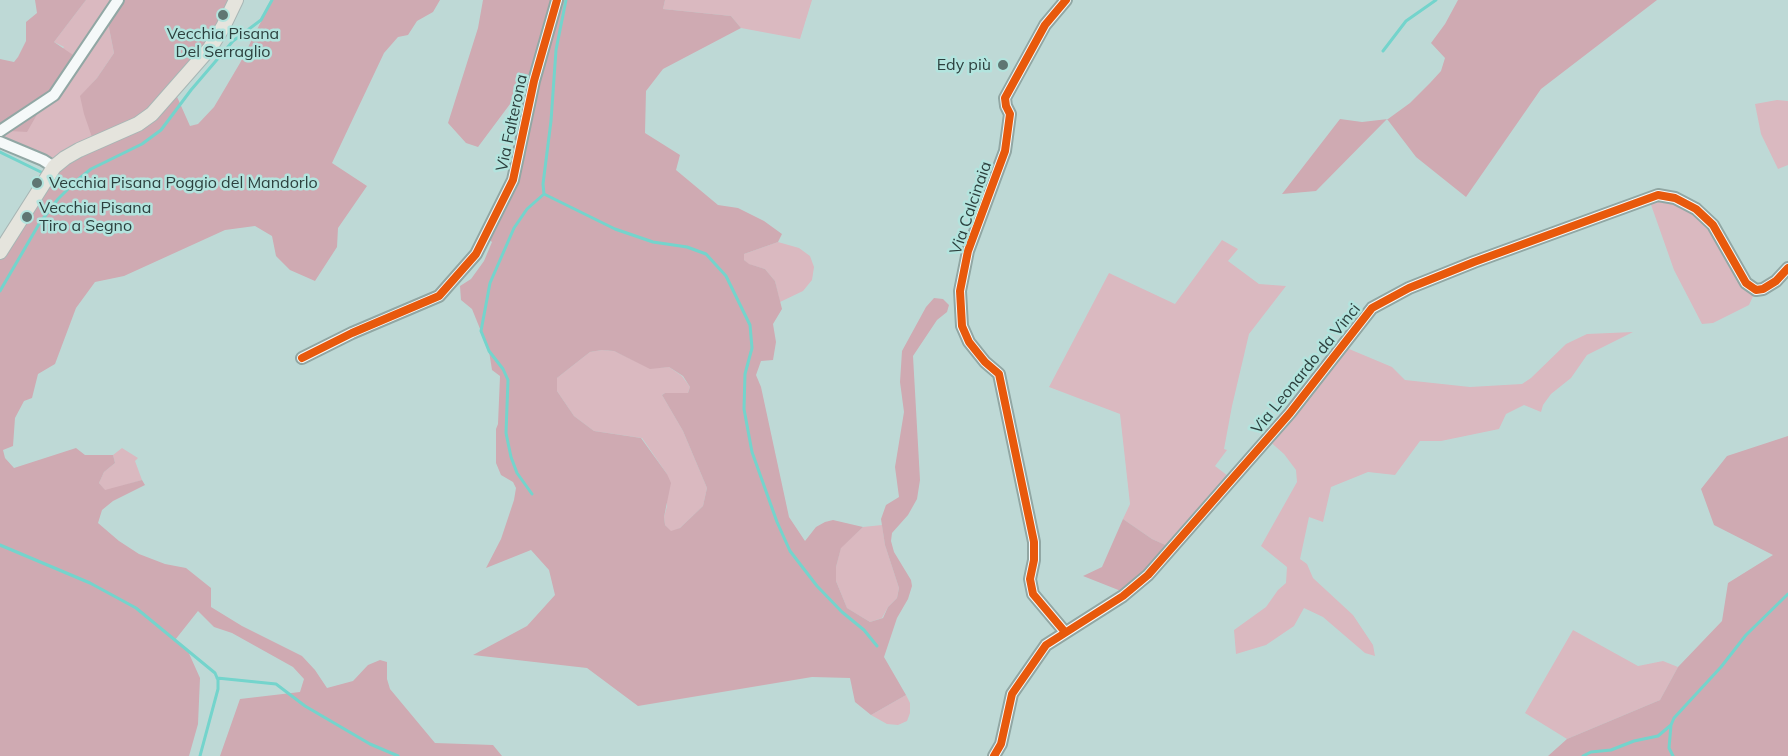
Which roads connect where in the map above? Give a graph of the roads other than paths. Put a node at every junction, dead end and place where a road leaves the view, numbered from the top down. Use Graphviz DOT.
graph roads {
  1 [pos="118,0"];
  2 [pos="236,0"];
  3 [pos="557,0"];
  4 [pos="1066,0"];
  5 [pos="0,131"];
  6 [pos="0,142"];
  7 [pos="54,167"];
  8 [pos="0,252"];
  9 [pos="1788,268"];
  10 [pos="302,358"];
  11 [pos="1065,632"];
  12 [pos="994,756"];
  1 -- 5 [label="street"];
  2 -- 7 [label="main road"];
  3 -- 10 [label="street, Via Falterona"];
  4 -- 11 [label="street, Via Calcinaia"];
  6 -- 7 [label="street"];
  7 -- 8 [label="main road"];
  9 -- 11 [label="street, Via Leonardo da Vinci"];
  11 -- 12 [label="street, Via Leonardo da Vinci"];
}
